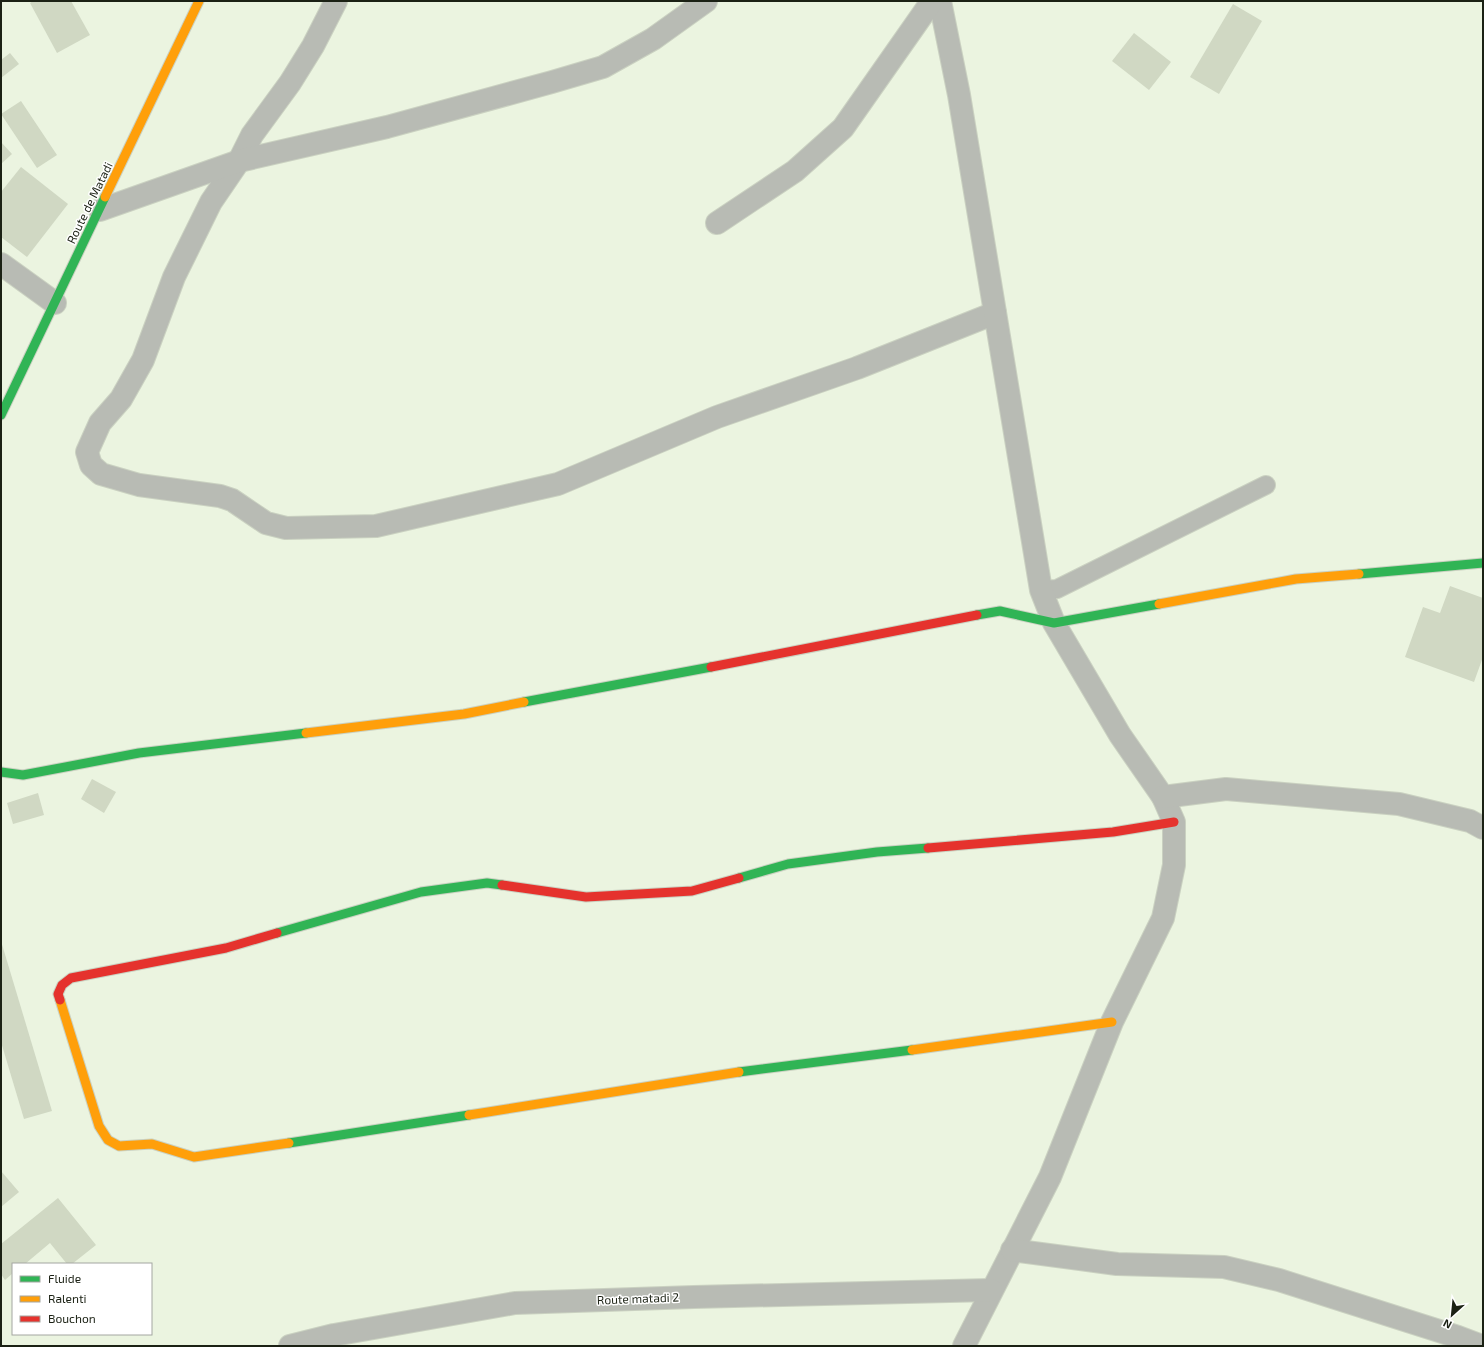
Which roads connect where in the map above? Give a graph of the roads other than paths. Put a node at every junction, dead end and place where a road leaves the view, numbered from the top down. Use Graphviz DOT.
graph roads {
  1 [pos="336,1"];
  2 [pos="706,1"];
  3 [pos="932,1"];
  4 [pos="940,1"];
  5 [pos="195,3"];
  6 [pos="239,161"];
  7 [pos="100,210"];
  8 [pos="717,223"];
  9 [pos="1,264"];
  10 [pos="55,303"];
  11 [pos="995,313"];
  12 [pos="1,415"];
  13 [pos="1266,485"];
  14 [pos="1483,563"];
  15 [pos="1041,590"];
  16 [pos="1054,623"];
  17 [pos="1,772"];
  18 [pos="1163,797"];
  19 [pos="1174,822"];
  20 [pos="1483,828"];
  21 [pos="1112,1022"];
  22 [pos="1012,1250"];
  23 [pos="991,1290"];
  24 [pos="290,1346"];
  25 [pos="964,1346"];
  26 [pos="1482,1346"];
  1 -- 6 [label="street"];
  2 -- 6 [label="street"];
  3 -- 8 [label="street"];
  4 -- 11 [label="street"];
  5 -- 7 [label="main road, Route de Matadi"];
  6 -- 7 [label="street"];
  6 -- 11 [label="street"];
  7 -- 10 [label="main road, Route de Matadi"];
  9 -- 10 [label="street"];
  10 -- 12 [label="main road, Route de Matadi"];
  11 -- 15 [label="street"];
  13 -- 15 [label="lane"];
  14 -- 16 [label="main road"];
  15 -- 16 [label="street"];
  16 -- 17 [label="main road"];
  16 -- 18 [label="street"];
  18 -- 19 [label="street"];
  18 -- 20 [label="street"];
  19 -- 21 [label="street"];
  19 -- 21 [label="main road"];
  21 -- 22 [label="street"];
  22 -- 23 [label="street"];
  22 -- 26 [label="street"];
  23 -- 24 [label="street, Route matadi 2"];
  23 -- 25 [label="street"];
}
